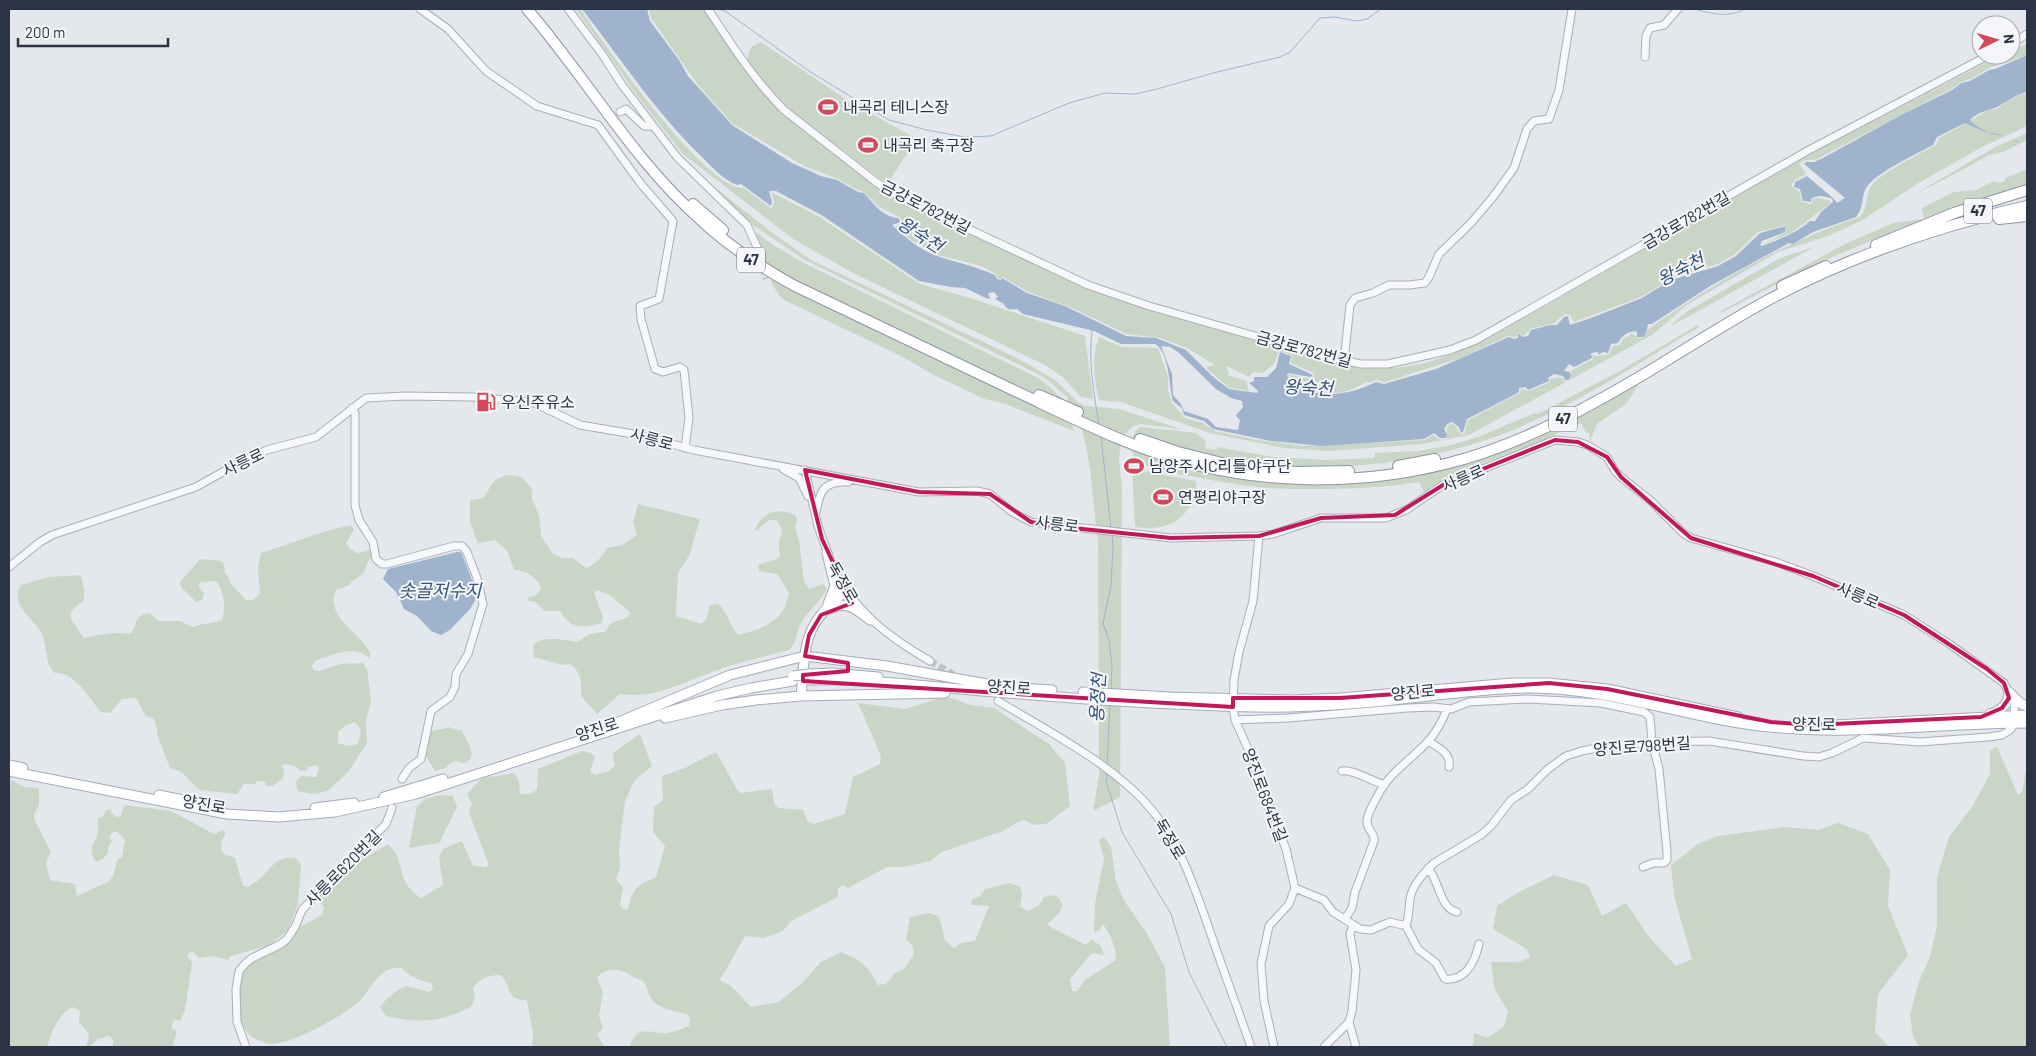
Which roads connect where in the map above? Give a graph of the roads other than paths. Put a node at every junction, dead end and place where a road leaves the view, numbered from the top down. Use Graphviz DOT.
graph roads {
  1 [pos="420,9"];
  2 [pos="527,9"];
  3 [pos="535,9"];
  4 [pos="568,9"];
  5 [pos="708,9"];
  6 [pos="1572,9"];
  7 [pos="1678,9"];
  8 [pos="1645,57"];
  9 [pos="1971,64"];
  10 [pos="620,112"];
  11 [pos="609,122"];
  12 [pos="653,126"];
  13 [pos="602,128"];
  14 [pos="2027,190"];
  15 [pos="2027,200"];
  16 [pos="2027,206"];
  17 [pos="2027,216"];
  18 [pos="1929,224"];
  19 [pos="1949,227"];
  20 [pos="757,247"];
  21 [pos="1344,361"];
  22 [pos="1055,406"];
  23 [pos="352,408"];
  24 [pos="1145,445"];
  25 [pos="685,448"];
  26 [pos="766,462"];
  27 [pos="805,470"];
  28 [pos="867,483"];
  29 [pos="816,515"];
  30 [pos="1258,536"];
  31 [pos="827,553"];
  32 [pos="9,567"];
  33 [pos="845,591"];
  34 [pos="824,611"];
  35 [pos="870,620"];
  36 [pos="805,656"];
  37 [pos="930,660"];
  38 [pos="793,678"];
  39 [pos="1003,690"];
  40 [pos="2009,692"];
  41 [pos="802,696"];
  42 [pos="998,701"];
  43 [pos="1233,703"];
  44 [pos="2027,706"];
  45 [pos="1447,709"];
  46 [pos="2027,715"];
  47 [pos="1980,717"];
  48 [pos="2014,719"];
  49 [pos="1235,720"];
  50 [pos="2027,723"];
  51 [pos="614,724"];
  52 [pos="604,733"];
  53 [pos="1428,741"];
  54 [pos="1652,742"];
  55 [pos="9,765"];
  56 [pos="1449,767"];
  57 [pos="9,771"];
  58 [pos="1342,771"];
  59 [pos="402,780"];
  60 [pos="1383,784"];
  61 [pos="392,808"];
  62 [pos="1643,867"];
  63 [pos="1428,868"];
  64 [pos="1295,888"];
  65 [pos="1457,912"];
  66 [pos="1345,919"];
  67 [pos="1404,924"];
  68 [pos="1354,925"];
  69 [pos="1478,944"];
  70 [pos="1350,1022"];
  71 [pos="246,1047"];
  72 [pos="1251,1047"];
  73 [pos="1274,1047"];
  74 [pos="1324,1047"];
  75 [pos="1356,1047"];
  1 -- 13 [label="street"];
  2 -- 22 [label="highway, 47"];
  3 -- 22 [label="highway, 47"];
  4 -- 12 [label="street"];
  5 -- 21 [label="street, 금강로782번길"];
  6 -- 21 [label="street"];
  7 -- 8 [label="street"];
  9 -- 21 [label="street, 금강로782번길"];
  10 -- 12 [label="street"];
  11 -- 13 [label="street"];
  12 -- 20 [label="street"];
  13 -- 25 [label="street"];
  14 -- 18 [label="highway"];
  15 -- 18 [label="highway, 47"];
  16 -- 19 [label="highway, 47"];
  17 -- 19 [label="highway"];
  18 -- 24 [label="highway, 47"];
  19 -- 24 [label="highway, 47"];
  22 -- 24 [label="highway, 47"];
  23 -- 25 [label="street, 사릉로"];
  23 -- 32 [label="street, 사릉로"];
  23 -- 59 [label="street"];
  25 -- 26 [label="street, 사릉로"];
  26 -- 27 [label="street, 사릉로"];
  26 -- 29 [label="street"];
  27 -- 28 [label="street, 사릉로"];
  27 -- 29 [label="street, 독정로"];
  28 -- 29 [label="street"];
  28 -- 30 [label="street, 사릉로"];
  29 -- 31 [label="street, 독정로"];
  30 -- 40 [label="street, 사릉로"];
  30 -- 43 [label="street, 양진로684번길"];
  31 -- 33 [label="street, 독정로"];
  31 -- 34 [label="main road"];
  33 -- 34 [label="main road"];
  33 -- 35 [label="street, 독정로"];
  34 -- 35 [label="main road"];
  34 -- 36 [label="main road"];
  35 -- 37 [label="street, 독정로"];
  36 -- 39 [label="main road"];
  36 -- 41 [label="main road"];
  36 -- 51 [label="main road"];
  38 -- 39 [label="main road, 양진로, bridge"];
  38 -- 51 [label="main road, 양진로"];
  38 -- 52 [label="main road, 양진로"];
  39 -- 41 [label="main road"];
  39 -- 43 [label="main road, 양진로"];
  40 -- 44 [label="main road"];
  40 -- 47 [label="main road"];
  40 -- 48 [label="street, 사릉로"];
  41 -- 52 [label="main road"];
  42 -- 72 [label="street, 독정로"];
  43 -- 47 [label="main road, 양진로"];
  43 -- 48 [label="main road, 양진로"];
  43 -- 49 [label="street, 양진로684번길"];
  45 -- 49 [label="street"];
  45 -- 53 [label="street"];
  45 -- 54 [label="street"];
  46 -- 48 [label="main road, 양진로"];
  47 -- 48 [label="main road, 양진로"];
  48 -- 50 [label="main road, 양진로"];
  48 -- 54 [label="street, 양진로798번길"];
  49 -- 64 [label="street, 양진로684번길"];
  51 -- 55 [label="main road, 양진로"];
  52 -- 57 [label="main road, 양진로"];
  53 -- 56 [label="street"];
  53 -- 60 [label="street"];
  54 -- 62 [label="street"];
  54 -- 63 [label="street, 양진로798번길"];
  58 -- 60 [label="street"];
  60 -- 66 [label="street"];
  61 -- 71 [label="street, 사릉로620번길"];
  63 -- 65 [label="street"];
  63 -- 67 [label="street, 양진로798번길"];
  64 -- 66 [label="street"];
  64 -- 73 [label="street"];
  66 -- 68 [label="street"];
  67 -- 68 [label="street"];
  67 -- 69 [label="street"];
  68 -- 70 [label="street"];
  70 -- 74 [label="street"];
  70 -- 75 [label="street"];
}
